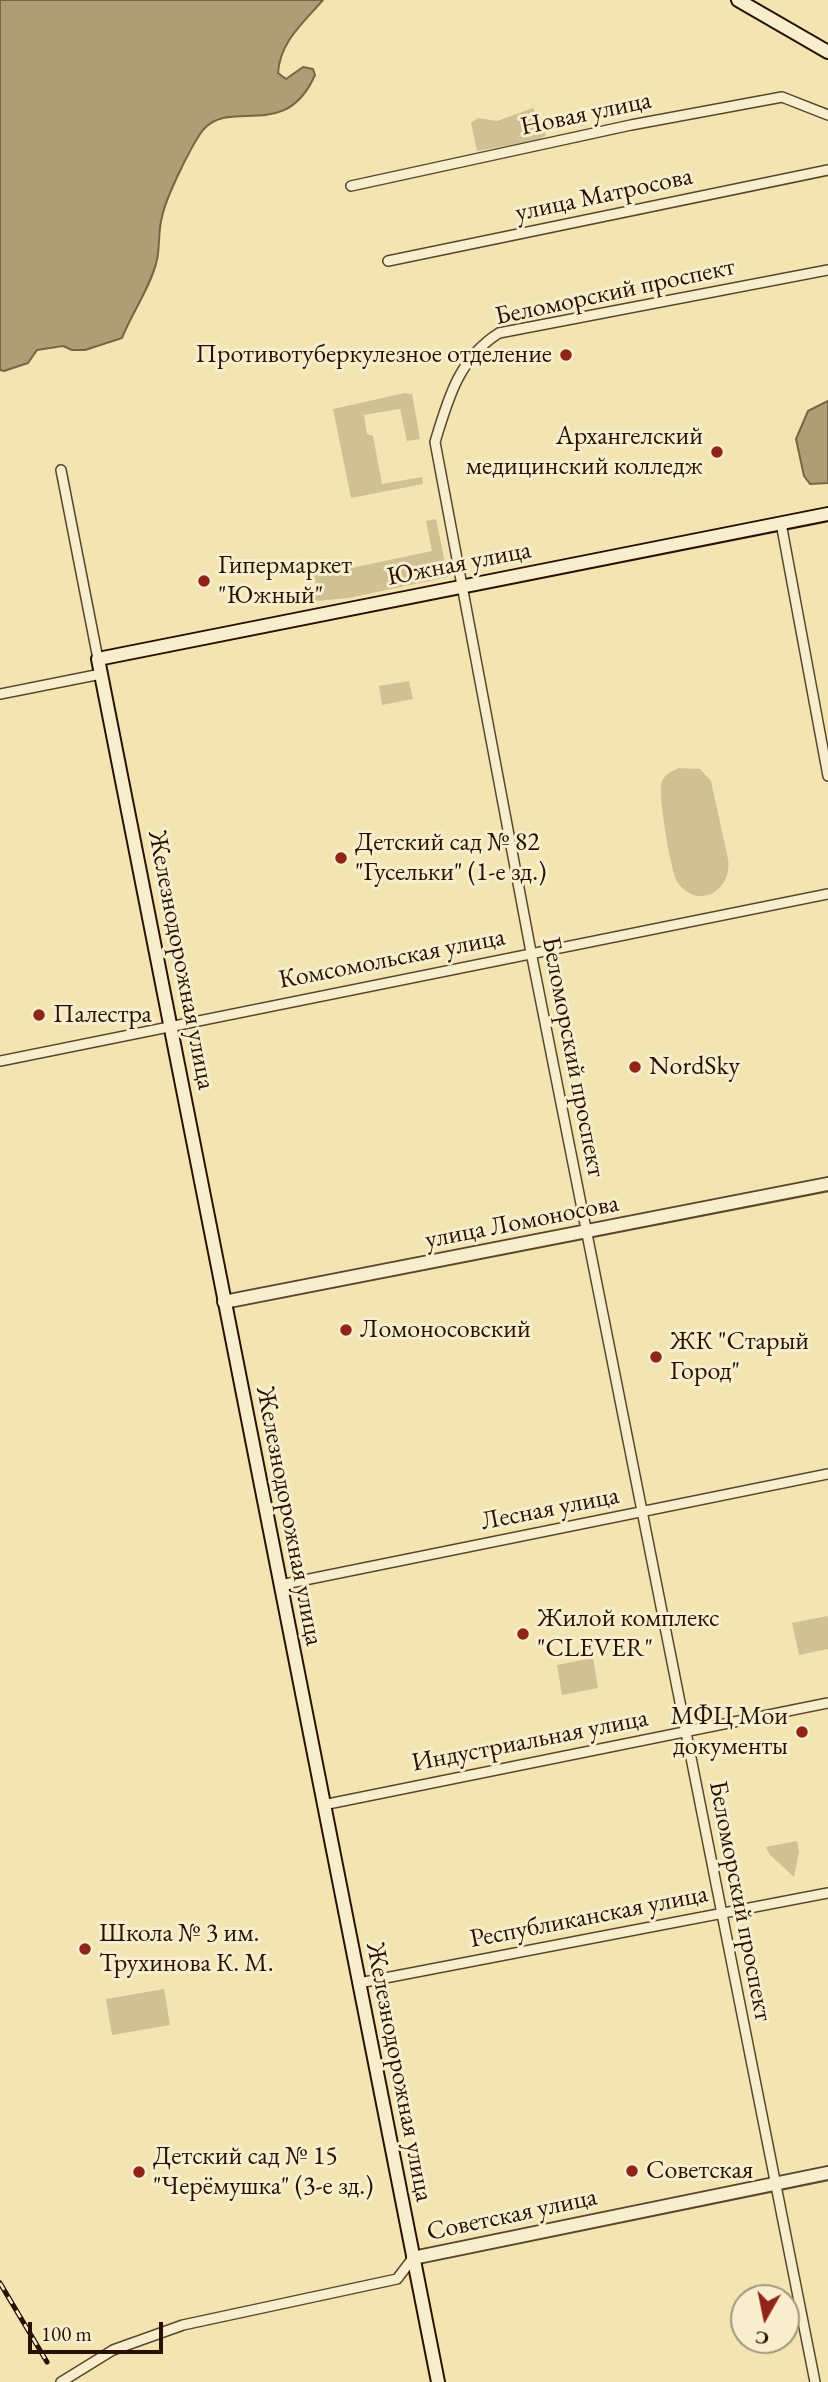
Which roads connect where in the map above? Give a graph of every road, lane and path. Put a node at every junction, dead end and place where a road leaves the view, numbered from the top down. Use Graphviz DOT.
graph roads {
  1 [pos="738,0"];
  2 [pos="828,52"];
  3 [pos="828,115"];
  4 [pos="828,170"];
  5 [pos="351,186"];
  6 [pos="388,261"];
  7 [pos="828,270"];
  8 [pos="61,470"];
  9 [pos="828,514"];
  10 [pos="781,523"];
  11 [pos="460,587"];
  12 [pos="98,659"];
  13 [pos="101,674"];
  14 [pos="0,694"];
  15 [pos="828,776"];
  16 [pos="828,894"];
  17 [pos="531,952"];
  18 [pos="170,1026"];
  19 [pos="0,1061"];
  20 [pos="828,1184"];
  21 [pos="586,1232"];
  22 [pos="224,1302"];
  23 [pos="828,1474"];
  24 [pos="641,1512"];
  25 [pos="280,1585"];
  26 [pos="828,1703"];
  27 [pos="685,1732"];
  28 [pos="323,1805"];
  29 [pos="828,1893"];
  30 [pos="721,1914"];
  31 [pos="359,1983"];
  32 [pos="828,2173"];
  33 [pos="775,2184"];
  34 [pos="413,2258"];
  35 [pos="61,2382"];
  36 [pos="439,2382"];
  37 [pos="815,2382"];
  1 -- 2 [label="main road"];
  3 -- 5 [label="street, Новая улица"];
  4 -- 6 [label="street, улица Матросова"];
  7 -- 11 [label="street, Беломорский проспект"];
  8 -- 12 [label="street"];
  9 -- 10 [label="main road, Южная улица"];
  10 -- 11 [label="main road, Южная улица"];
  10 -- 15 [label="street"];
  11 -- 12 [label="main road, Южная улица"];
  11 -- 17 [label="street, Беломорский проспект"];
  12 -- 13 [label="main road, Железнодорожная улица"];
  13 -- 14 [label="street"];
  13 -- 18 [label="main road, Железнодорожная улица"];
  16 -- 17 [label="street, Комсомольская улица"];
  17 -- 18 [label="street, Комсомольская улица"];
  17 -- 21 [label="street, Беломорский проспект"];
  18 -- 19 [label="street, Комсомольская улица"];
  18 -- 22 [label="main road, Железнодорожная улица"];
  20 -- 21 [label="main road, улица Ломоносова"];
  21 -- 22 [label="main road, улица Ломоносова"];
  21 -- 24 [label="street, Беломорский проспект"];
  22 -- 25 [label="main road, Железнодорожная улица"];
  23 -- 24 [label="street, Лесная улица"];
  24 -- 25 [label="street, Лесная улица"];
  24 -- 27 [label="street, Беломорский проспект"];
  25 -- 28 [label="main road, Железнодорожная улица"];
  26 -- 27 [label="street, Индустриальная улица"];
  27 -- 28 [label="street, Индустриальная улица"];
  27 -- 30 [label="street, Беломорский проспект"];
  28 -- 31 [label="main road, Железнодорожная улица"];
  29 -- 30 [label="street, Республиканская улица"];
  30 -- 31 [label="street, Республиканская улица"];
  30 -- 33 [label="street, Беломорский проспект"];
  31 -- 34 [label="main road, Железнодорожная улица"];
  32 -- 33 [label="main road, Советская улица"];
  33 -- 34 [label="main road, Советская улица"];
  33 -- 37 [label="street, Беломорский проспект"];
  34 -- 35 [label="street, Советская улица"];
  34 -- 36 [label="main road, Железнодорожная улица"];
}
